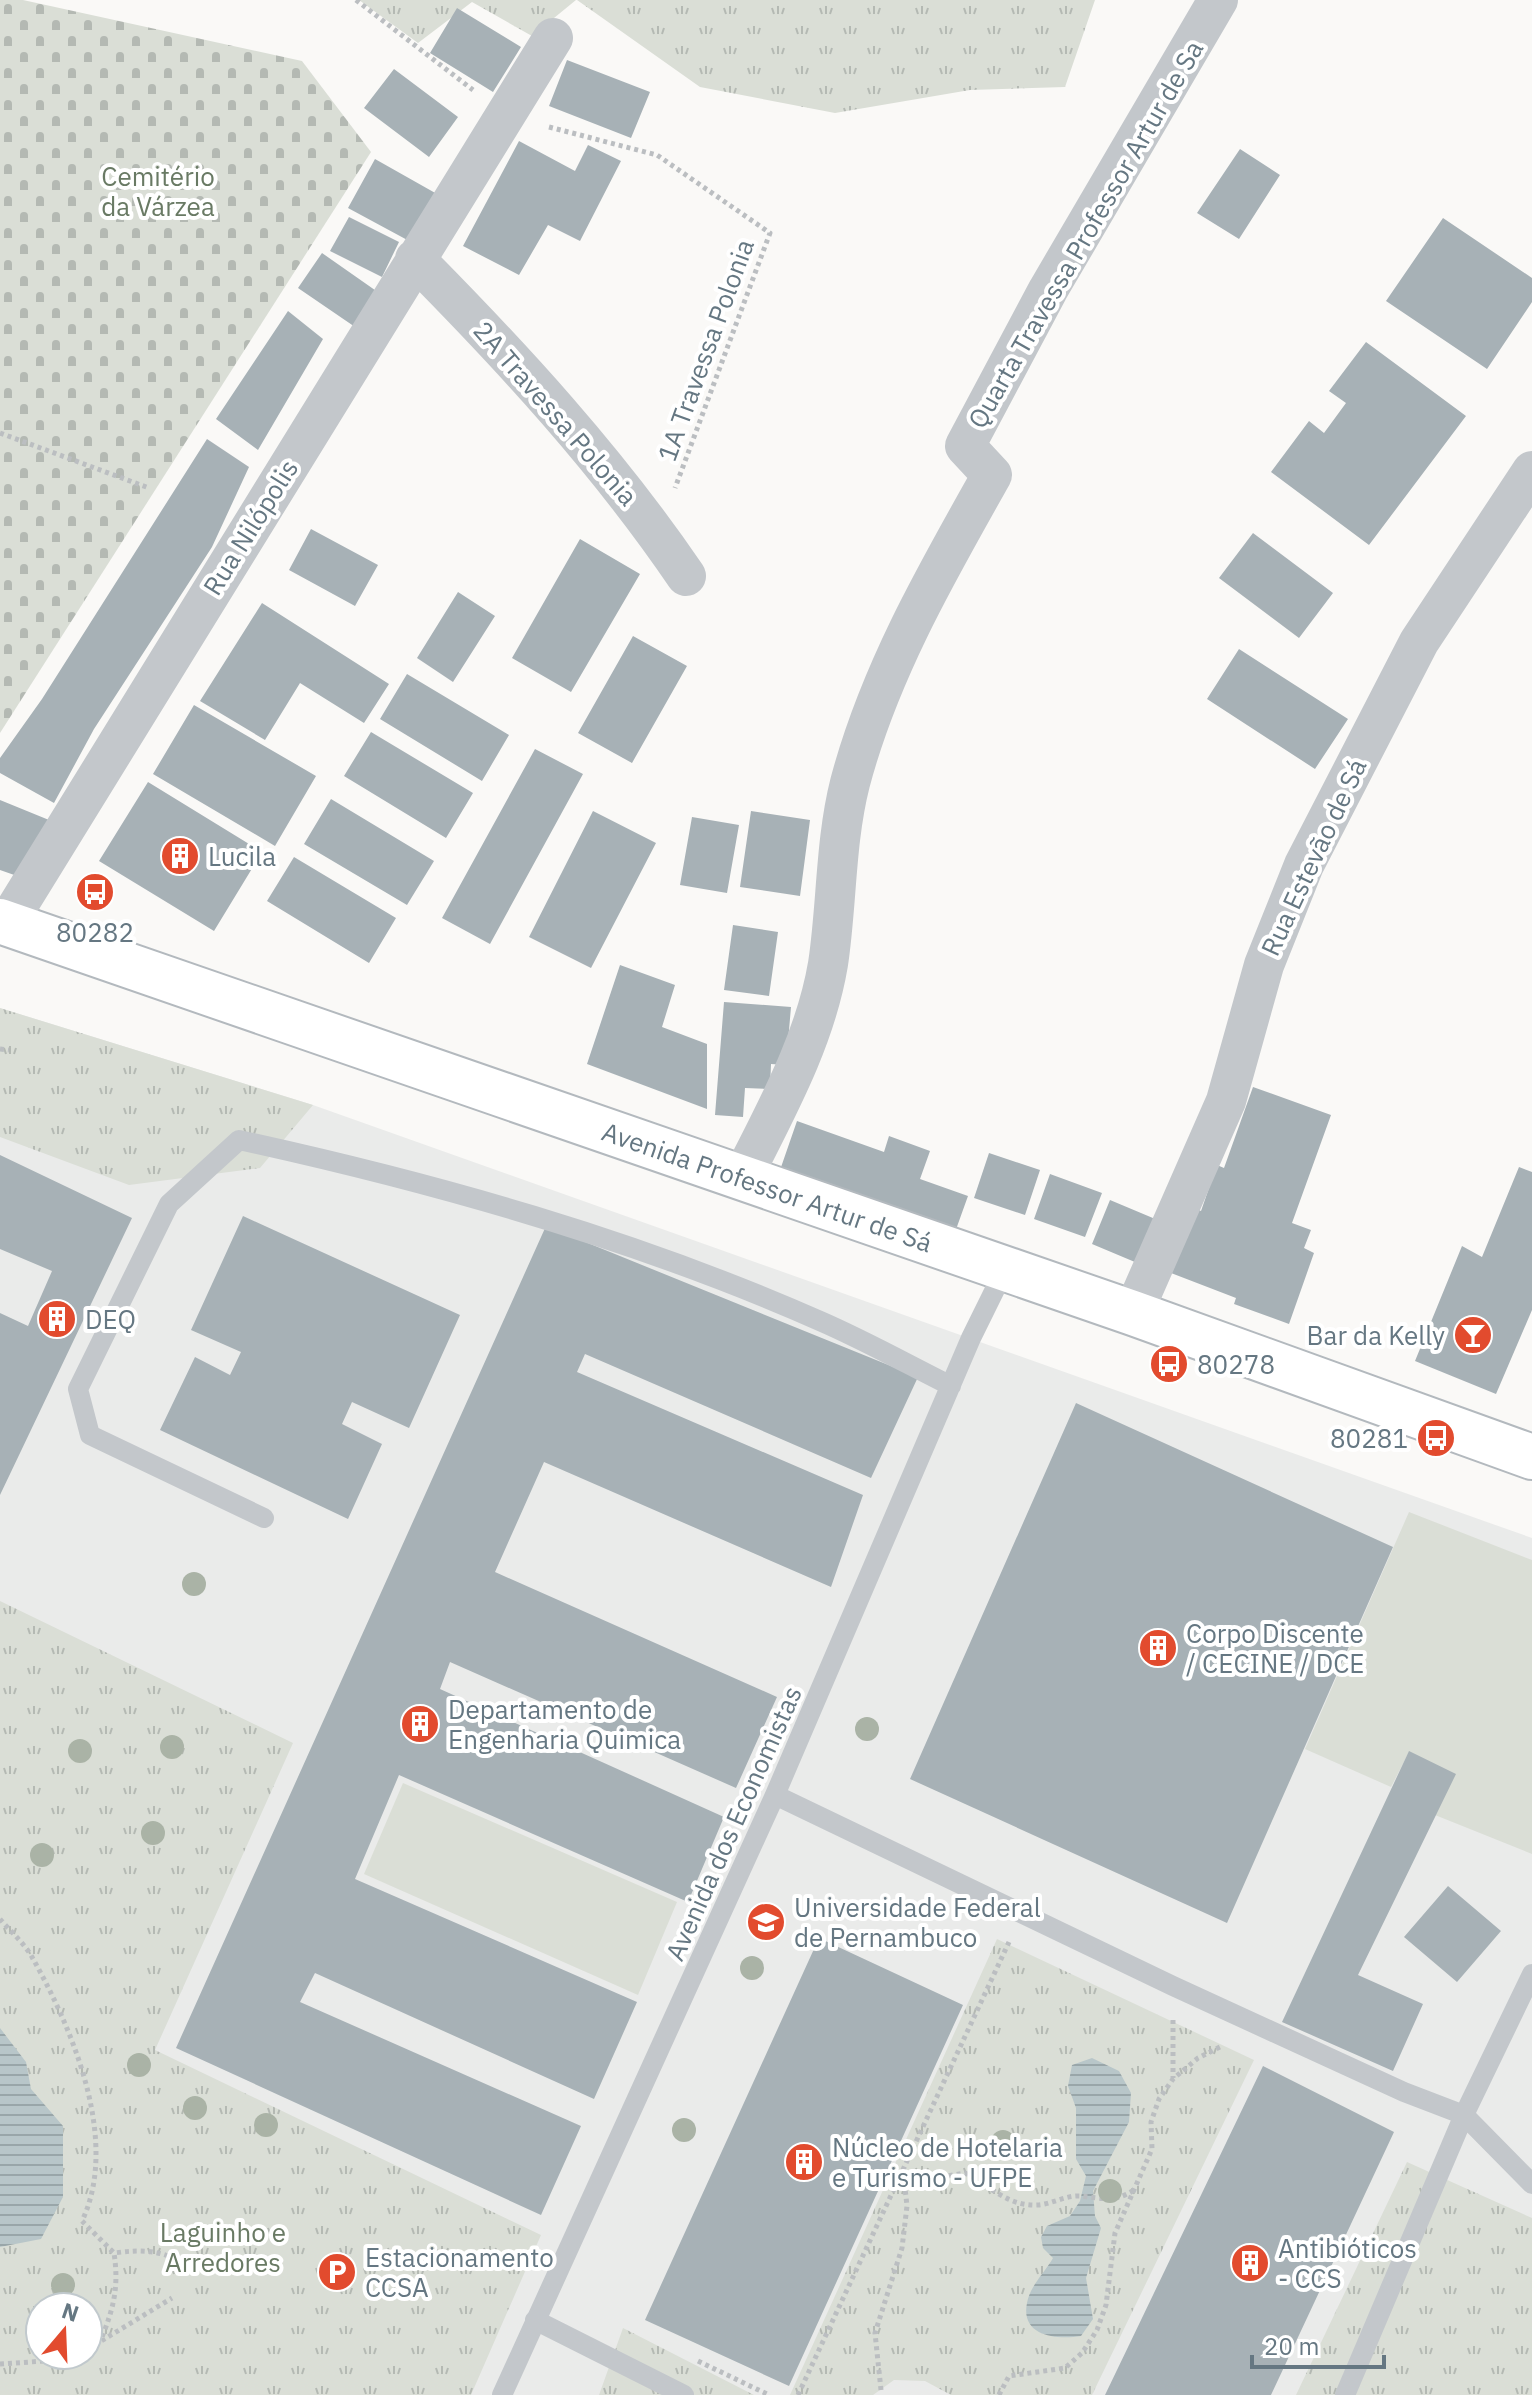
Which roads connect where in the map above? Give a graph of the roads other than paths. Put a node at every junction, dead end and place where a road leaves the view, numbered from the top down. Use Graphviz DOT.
graph roads {
  1 [pos="1218,0"];
  2 [pos="553,38"];
  3 [pos="415,259"];
  4 [pos="1532,471"];
  5 [pos="686,576"];
  6 [pos="3,922"];
  7 [pos="742,1178"];
  8 [pos="1005,1269"];
  9 [pos="1133,1313"];
  10 [pos="951,1386"];
  11 [pos="1532,1457"];
  12 [pos="264,1518"];
  13 [pos="775,1795"];
  14 [pos="1532,1974"];
  15 [pos="1464,2115"];
  16 [pos="1532,2184"];
  17 [pos="535,2320"];
  18 [pos="502,2395"];
  19 [pos="684,2395"];
  20 [pos="1345,2395"];
  1 -- 7 [label="street, Quarta Travessa Professor Artur de Sa"];
  2 -- 3 [label="street, Rua Nilópolis"];
  3 -- 5 [label="street, 2A Travessa Polonia"];
  3 -- 6 [label="street, Rua Nilópolis"];
  4 -- 9 [label="street, Rua Estevão de Sá"];
  6 -- 7 [label="street, Avenida Professor Artur de Sá"];
  7 -- 8 [label="street, Avenida Professor Artur de Sá"];
  8 -- 9 [label="street, Avenida Professor Artur de Sá"];
  8 -- 10 [label="lane, Avenida dos Economistas"];
  9 -- 11 [label="street, Avenida Professor Artur de Sá"];
  10 -- 12 [label="lane"];
  10 -- 13 [label="lane, Avenida dos Economistas"];
  13 -- 15 [label="lane"];
  13 -- 17 [label="lane, Avenida dos Economistas"];
  14 -- 15 [label="lane"];
  15 -- 16 [label="lane"];
  15 -- 20 [label="lane"];
  17 -- 18 [label="lane, Avenida dos Economistas"];
  17 -- 19 [label="lane"];
}
